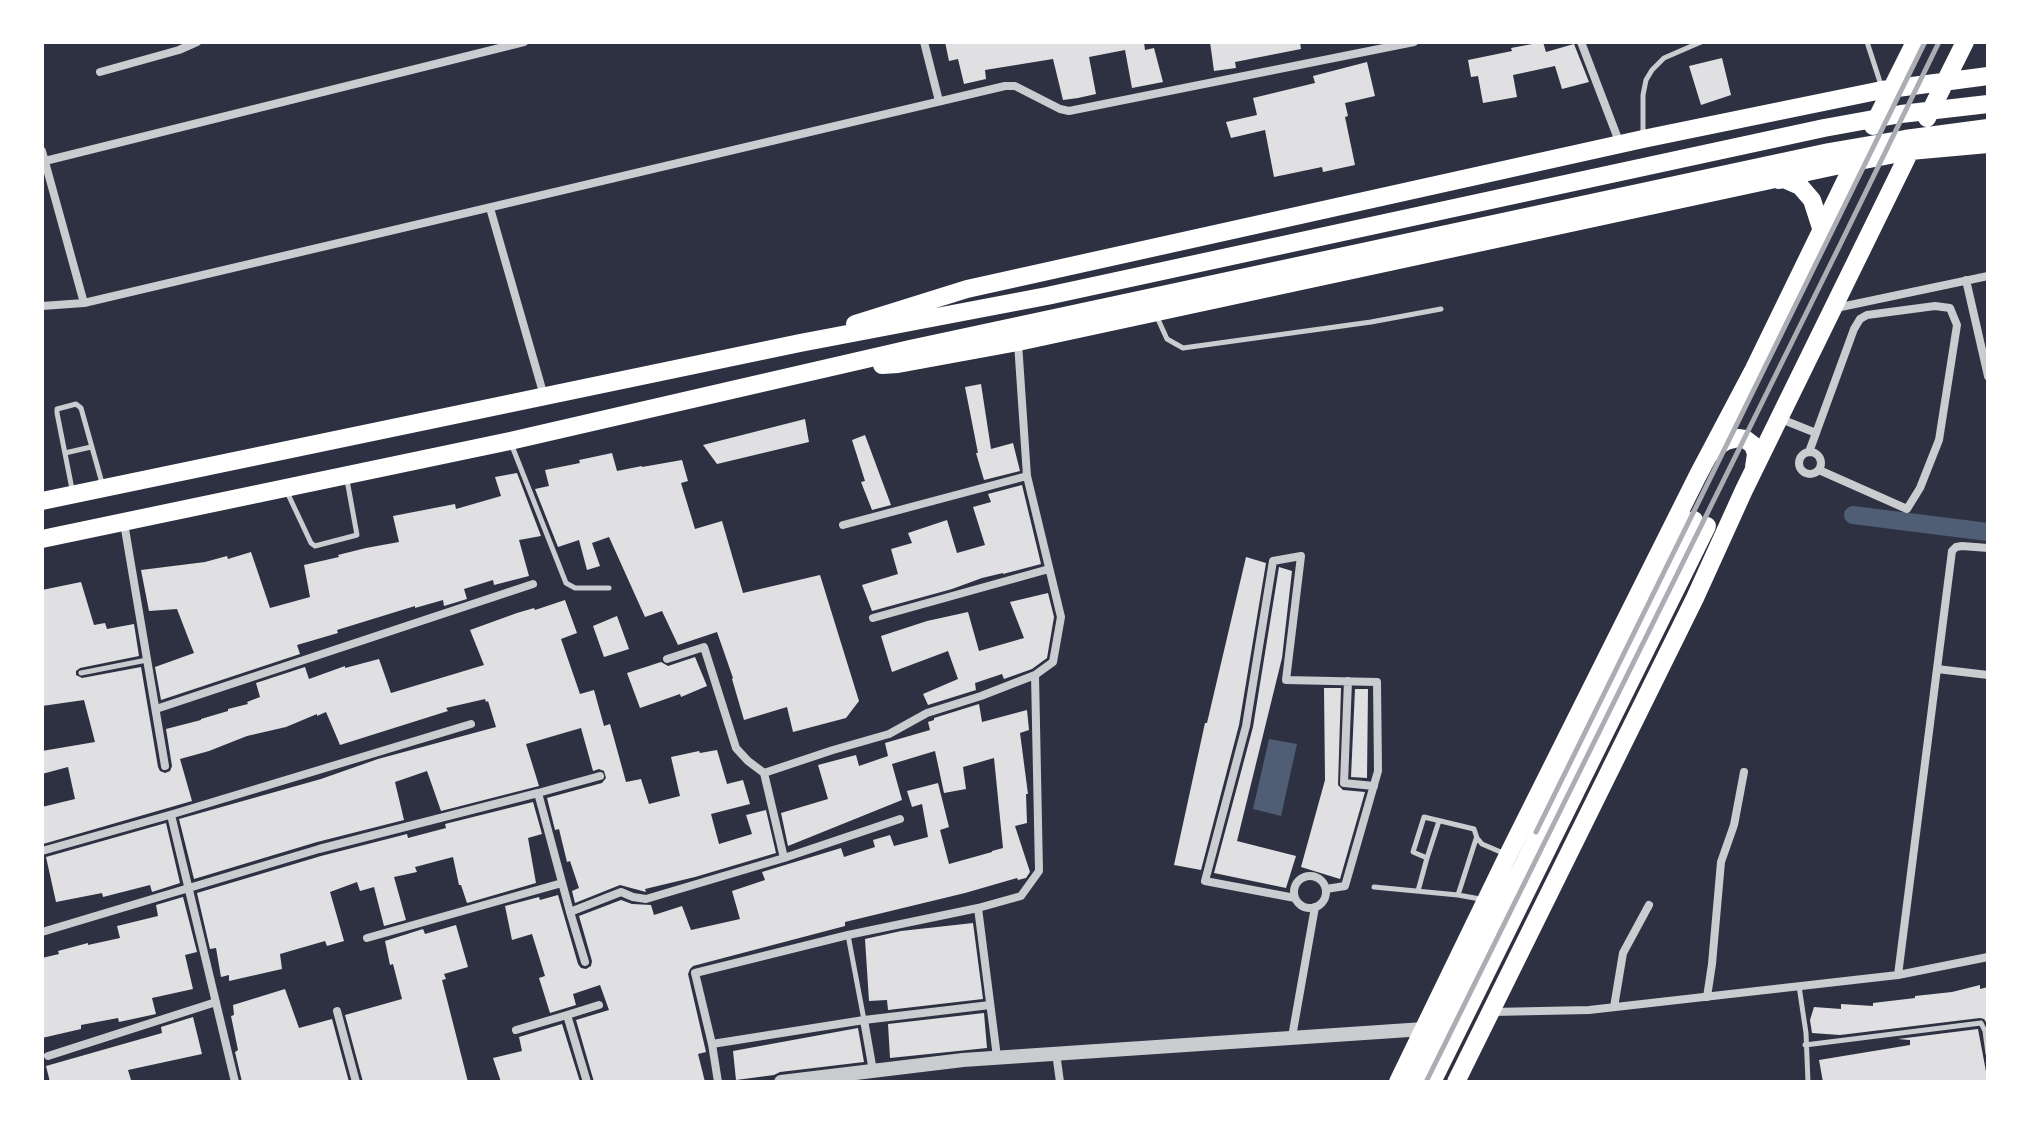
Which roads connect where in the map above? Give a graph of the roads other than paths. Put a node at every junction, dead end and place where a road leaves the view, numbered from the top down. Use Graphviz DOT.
graph roads {
  1 [pos="197,42"];
  2 [pos="524,42"];
  3 [pos="924,42"];
  4 [pos="1414,42"];
  5 [pos="1581,42"];
  6 [pos="1701,42"];
  7 [pos="1867,42"];
  8 [pos="1915,42"];
  9 [pos="1965,42"];
  10 [pos="100,72"];
  11 [pos="1988,76"];
  12 [pos="1945,81"];
  13 [pos="1888,89"];
  14 [pos="939,101"];
  15 [pos="1988,104"];
  16 [pos="1988,128"];
  17 [pos="1643,139"];
  18 [pos="1620,144"];
  19 [pos="1988,144"];
  20 [pos="42,151"];
  21 [pos="1910,151"];
  22 [pos="1569,156"];
  23 [pos="45,161"];
  24 [pos="1854,162"];
  25 [pos="1757,182"];
  26 [pos="490,208"];
  27 [pos="1573,222"];
  28 [pos="1822,231"];
  29 [pos="1988,276"];
  30 [pos="1966,280"];
  31 [pos="84,303"];
  32 [pos="42,306"];
  33 [pos="1834,308"];
  34 [pos="1441,309"];
  35 [pos="1154,312"];
  36 [pos="1018,342"];
  37 [pos="800,343"];
  38 [pos="831,368"];
  39 [pos="1988,374"];
  40 [pos="544,397"];
  41 [pos="1780,418"];
  42 [pos="1816,433"];
  43 [pos="510,441"];
  44 [pos="92,447"];
  45 [pos="1809,452"];
  46 [pos="65,453"];
  47 [pos="1705,461"];
  48 [pos="1819,470"];
  49 [pos="1754,471"];
  50 [pos="346,475"];
  51 [pos="1027,476"];
  52 [pos="104,488"];
  53 [pos="286,488"];
  54 [pos="73,495"];
  55 [pos="42,501"];
  56 [pos="124,521"];
  57 [pos="843,525"];
  58 [pos="42,539"];
  59 [pos="1988,548"];
  60 [pos="1049,569"];
  61 [pos="533,584"];
  62 [pos="609,588"];
  63 [pos="873,618"];
  64 [pos="147,659"];
  65 [pos="667,659"];
  66 [pos="1937,669"];
  67 [pos="81,673"];
  68 [pos="1035,675"];
  69 [pos="1988,675"];
  70 [pos="1348,681"];
  71 [pos="156,709"];
  72 [pos="471,724"];
  73 [pos="165,766"];
  74 [pos="1744,772"];
  75 [pos="764,773"];
  76 [pos="600,776"];
  77 [pos="1374,786"];
  78 [pos="538,793"];
  79 [pos="171,815"];
  80 [pos="900,819"];
  81 [pos="1439,821"];
  82 [pos="1477,838"];
  83 [pos="42,851"];
  84 [pos="1508,855"];
  85 [pos="784,858"];
  86 [pos="1427,858"];
  87 [pos="562,883"];
  88 [pos="189,887"];
  89 [pos="1374,887"];
  90 [pos="1326,889"];
  91 [pos="1418,891"];
  92 [pos="1458,895"];
  93 [pos="1295,898"];
  94 [pos="1486,901"];
  95 [pos="1649,905"];
  96 [pos="1315,907"];
  97 [pos="978,908"];
  98 [pos="570,912"];
  99 [pos="42,932"];
  100 [pos="848,935"];
  101 [pos="367,938"];
  102 [pos="1988,957"];
  103 [pos="585,962"];
  104 [pos="1898,975"];
  105 [pos="1799,986"];
  106 [pos="1707,997"];
  107 [pos="216,1002"];
  108 [pos="599,1005"];
  109 [pos="990,1005"];
  110 [pos="1614,1007"];
  111 [pos="337,1011"];
  112 [pos="1492,1012"];
  113 [pos="567,1015"];
  114 [pos="864,1020"];
  115 [pos="1424,1029"];
  116 [pos="516,1030"];
  117 [pos="1292,1037"];
  118 [pos="712,1044"];
  119 [pos="1805,1045"];
  120 [pos="1056,1053"];
  121 [pos="1988,1054"];
  122 [pos="48,1056"];
  123 [pos="997,1057"];
  124 [pos="873,1071"];
  125 [pos="235,1082"];
  126 [pos="356,1082"];
  127 [pos="587,1082"];
  128 [pos="718,1082"];
  129 [pos="781,1082"];
  130 [pos="1060,1082"];
  131 [pos="1398,1082"];
  132 [pos="1416,1082"];
  133 [pos="1432,1082"];
  134 [pos="1456,1082"];
  135 [pos="1808,1082"];
  1 -- 10 [label="street"];
  2 -- 23 [label="street"];
  3 -- 14 [label="street"];
  4 -- 14 [label="street"];
  5 -- 18 [label="street"];
  6 -- 17 [label="lane"];
  7 -- 13 [label="lane"];
  8 -- 13 [label="main road"];
  9 -- 12 [label="main road"];
  11 -- 12 [label="main road"];
  12 -- 13 [label="main road"];
  12 -- 21 [label="main road"];
  13 -- 17 [label="main road"];
  13 -- 24 [label="main road"];
  14 -- 26 [label="street"];
  15 -- 37 [label="main road"];
  16 -- 38 [label="main road"];
  17 -- 18 [label="main road"];
  18 -- 22 [label="main road"];
  19 -- 21 [label="main road"];
  20 -- 23 [label="street"];
  21 -- 24 [label="main road"];
  21 -- 33 [label="main road"];
  22 -- 27 [label="main road"];
  22 -- 37 [label="main road"];
  23 -- 31 [label="street"];
  24 -- 25 [label="main road"];
  24 -- 28 [label="main road"];
  25 -- 27 [label="main road"];
  25 -- 28 [label="main road"];
  26 -- 31 [label="street"];
  26 -- 40 [label="street"];
  27 -- 35 [label="main road"];
  28 -- 47 [label="main road"];
  29 -- 30 [label="street"];
  30 -- 33 [label="street"];
  30 -- 39 [label="street"];
  31 -- 32 [label="street"];
  33 -- 41 [label="main road"];
  34 -- 35 [label="lane"];
  35 -- 36 [label="main road"];
  36 -- 38 [label="main road"];
  36 -- 51 [label="street"];
  37 -- 40 [label="main road"];
  38 -- 43 [label="main road"];
  40 -- 52 [label="main road"];
  41 -- 42 [label="street"];
  41 -- 49 [label="main road"];
  42 -- 45 [label="street"];
  42 -- 48 [label="street"];
  43 -- 50 [label="main road"];
  43 -- 62 [label="lane"];
  44 -- 46 [label="lane"];
  44 -- 46 [label="lane"];
  44 -- 52 [label="lane"];
  45 -- 48 [label="street"];
  45 -- 48 [label="street"];
  46 -- 54 [label="lane"];
  47 -- 49 [label="main road"];
  47 -- 84 [label="main road"];
  49 -- 112 [label="main road"];
  50 -- 53 [label="main road"];
  50 -- 53 [label="lane"];
  51 -- 57 [label="street"];
  51 -- 60 [label="street"];
  52 -- 54 [label="main road"];
  53 -- 56 [label="main road"];
  54 -- 55 [label="main road"];
  56 -- 58 [label="main road"];
  56 -- 64 [label="street"];
  59 -- 66 [label="street"];
  60 -- 63 [label="street"];
  60 -- 68 [label="street"];
  61 -- 71 [label="street"];
  64 -- 67 [label="lane"];
  64 -- 71 [label="street"];
  65 -- 75 [label="street"];
  66 -- 69 [label="street"];
  66 -- 104 [label="street"];
  68 -- 75 [label="street"];
  68 -- 97 [label="street"];
  70 -- 77 [label="street"];
  70 -- 77 [label="street"];
  70 -- 93 [label="street"];
  71 -- 73 [label="street"];
  72 -- 79 [label="street"];
  74 -- 106 [label="street"];
  75 -- 85 [label="street"];
  76 -- 78 [label="street"];
  77 -- 90 [label="street"];
  78 -- 87 [label="street"];
  78 -- 88 [label="street"];
  79 -- 83 [label="street"];
  79 -- 88 [label="street"];
  80 -- 85 [label="street"];
  81 -- 82 [label="lane"];
  81 -- 86 [label="lane"];
  81 -- 86 [label="lane"];
  82 -- 84 [label="lane"];
  82 -- 92 [label="lane"];
  84 -- 94 [label="main road"];
  85 -- 98 [label="street"];
  86 -- 91 [label="lane"];
  87 -- 98 [label="street"];
  87 -- 101 [label="street"];
  88 -- 99 [label="street"];
  88 -- 107 [label="street"];
  89 -- 91 [label="lane"];
  90 -- 93 [label="street"];
  90 -- 96 [label="street"];
  91 -- 92 [label="lane"];
  92 -- 94 [label="lane"];
  93 -- 96 [label="street"];
  94 -- 115 [label="main road"];
  95 -- 110 [label="street"];
  96 -- 117 [label="street"];
  97 -- 100 [label="street"];
  97 -- 109 [label="street"];
  98 -- 103 [label="street"];
  100 -- 114 [label="lane"];
  100 -- 118 [label="street"];
  102 -- 104 [label="street"];
  104 -- 105 [label="street"];
  105 -- 106 [label="street"];
  105 -- 119 [label="lane"];
  106 -- 110 [label="street"];
  107 -- 122 [label="street"];
  107 -- 125 [label="street"];
  108 -- 113 [label="street"];
  109 -- 114 [label="street"];
  109 -- 123 [label="street"];
  110 -- 112 [label="street"];
  111 -- 126 [label="street"];
  112 -- 134 [label="main road"];
  113 -- 116 [label="street"];
  113 -- 127 [label="street"];
  114 -- 118 [label="street"];
  114 -- 124 [label="street"];
  115 -- 117 [label="street"];
  115 -- 131 [label="main road"];
  117 -- 120 [label="street"];
  118 -- 128 [label="street"];
  119 -- 121 [label="lane"];
  119 -- 135 [label="lane"];
  120 -- 123 [label="street"];
  120 -- 130 [label="street"];
  123 -- 124 [label="street"];
  124 -- 129 [label="street"];
  132 -- 133 [label="main road"];
}
